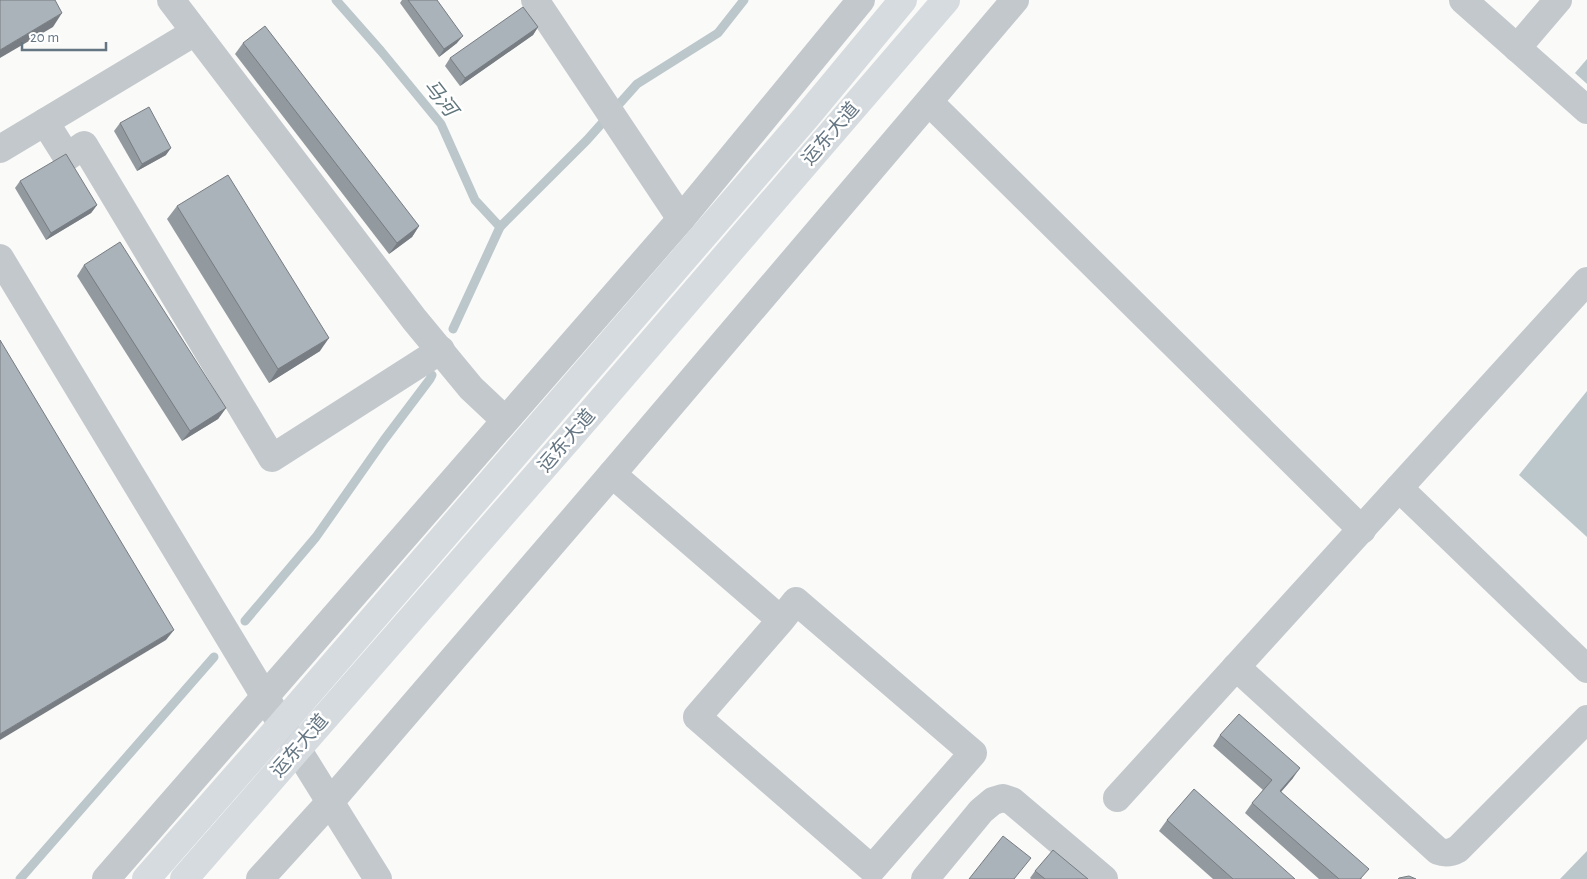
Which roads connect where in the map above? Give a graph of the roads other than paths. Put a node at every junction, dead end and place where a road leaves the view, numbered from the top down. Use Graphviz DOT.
graph roads {
  1 [pos="171,0"];
  2 [pos="535,0"];
  3 [pos="861,0"];
  4 [pos="903,0"];
  5 [pos="946,0"];
  6 [pos="1015,0"];
  7 [pos="1463,0"];
  8 [pos="1558,0"];
  9 [pos="195,32"];
  10 [pos="1517,48"];
  11 [pos="929,102"];
  12 [pos="1587,110"];
  13 [pos="45,122"];
  14 [pos="0,149"];
  15 [pos="682,219"];
  16 [pos="0,258"];
  17 [pos="1587,281"];
  18 [pos="441,350"];
  19 [pos="505,420"];
  20 [pos="612,474"];
  21 [pos="1399,488"];
  22 [pos="1362,530"];
  23 [pos="781,620"];
  24 [pos="1236,667"];
  25 [pos="1587,669"];
  26 [pos="264,696"];
  27 [pos="1587,719"];
  28 [pos="282,724"];
  29 [pos="297,749"];
  30 [pos="1117,798"];
  31 [pos="330,802"];
  32 [pos="106,879"];
  33 [pos="146,879"];
  34 [pos="184,879"];
  35 [pos="260,879"];
  36 [pos="378,879"];
  37 [pos="926,879"];
  38 [pos="1104,879"];
  1 -- 9 [label="lane"];
  2 -- 15 [label="lane"];
  3 -- 15 [label="lane"];
  4 -- 28 [label="main road, 运东大道"];
  5 -- 29 [label="main road, 运东大道"];
  6 -- 11 [label="lane"];
  7 -- 10 [label="lane"];
  8 -- 10 [label="lane"];
  9 -- 13 [label="lane"];
  9 -- 18 [label="lane"];
  10 -- 12 [label="lane"];
  11 -- 20 [label="lane"];
  11 -- 22 [label="lane"];
  13 -- 14 [label="lane"];
  13 -- 18 [label="lane"];
  15 -- 19 [label="lane"];
  16 -- 26 [label="lane"];
  17 -- 21 [label="lane"];
  18 -- 19 [label="lane"];
  19 -- 26 [label="lane"];
  20 -- 23 [label="lane"];
  20 -- 31 [label="lane"];
  21 -- 22 [label="lane"];
  21 -- 25 [label="lane"];
  22 -- 24 [label="lane"];
  23 -- 23 [label="lane"];
  24 -- 27 [label="lane"];
  24 -- 30 [label="lane"];
  26 -- 28 [label="lane"];
  26 -- 32 [label="lane"];
  28 -- 29 [label="lane"];
  28 -- 33 [label="main road, 运东大道"];
  29 -- 31 [label="lane"];
  29 -- 34 [label="main road, 运东大道"];
  31 -- 35 [label="lane"];
  31 -- 36 [label="lane"];
  37 -- 38 [label="lane"];
}
